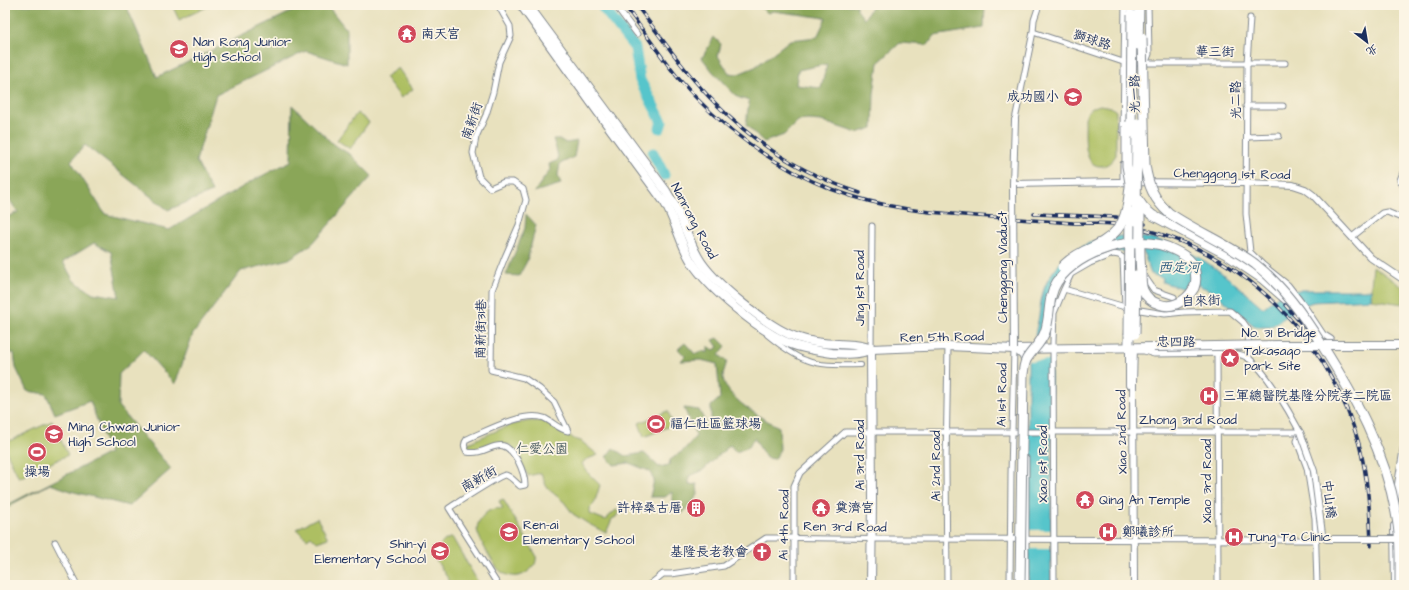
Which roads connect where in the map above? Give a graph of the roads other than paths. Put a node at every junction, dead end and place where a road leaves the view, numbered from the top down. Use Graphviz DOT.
graph roads {
  1 [pos="498,5"];
  2 [pos="521,5"];
  3 [pos="528,5"];
  4 [pos="615,5"];
  5 [pos="1039,5"];
  6 [pos="1125,5"];
  7 [pos="1132,5"];
  8 [pos="1140,5"];
  9 [pos="1148,5"];
  10 [pos="1132,15"];
  11 [pos="1250,18"];
  12 [pos="1033,32"];
  13 [pos="637,34"];
  14 [pos="1123,62"];
  15 [pos="1145,63"];
  16 [pos="1247,63"];
  17 [pos="1285,63"];
  18 [pos="1247,106"];
  19 [pos="1283,106"];
  20 [pos="1015,120"];
  21 [pos="1279,136"];
  22 [pos="1247,137"];
  23 [pos="1404,170"];
  24 [pos="1124,181"];
  25 [pos="1148,183"];
  26 [pos="1246,183"];
  27 [pos="1013,184"];
  28 [pos="1404,187"];
  29 [pos="1137,198"];
  30 [pos="524,210"];
  31 [pos="1404,219"];
  32 [pos="872,226"];
  33 [pos="1352,237"];
  34 [pos="1145,277"];
  35 [pos="1404,280"];
  36 [pos="1064,289"];
  37 [pos="1174,297"];
  38 [pos="1140,310"];
  39 [pos="1304,312"];
  40 [pos="750,320"];
  41 [pos="1132,334"];
  42 [pos="1331,339"];
  43 [pos="1404,345"];
  44 [pos="948,346"];
  45 [pos="1052,346"];
  46 [pos="871,349"];
  47 [pos="1014,349"];
  48 [pos="1132,349"];
  49 [pos="1218,354"];
  50 [pos="1249,359"];
  51 [pos="861,365"];
  52 [pos="1131,431"];
  53 [pos="1218,431"];
  54 [pos="872,432"];
  55 [pos="947,432"];
  56 [pos="1012,432"];
  57 [pos="1026,432"];
  58 [pos="1053,432"];
  59 [pos="1300,432"];
  60 [pos="1404,447"];
  61 [pos="467,452"];
  62 [pos="794,538"];
  63 [pos="872,539"];
  64 [pos="948,539"];
  65 [pos="1404,539"];
  66 [pos="1010,540"];
  67 [pos="1026,540"];
  68 [pos="1054,540"];
  69 [pos="1132,540"];
  70 [pos="1218,540"];
  71 [pos="1317,540"];
  72 [pos="55,542"];
  73 [pos="77,585"];
  74 [pos="498,585"];
  75 [pos="649,585"];
  76 [pos="794,585"];
  77 [pos="871,585"];
  78 [pos="947,585"];
  79 [pos="1010,585"];
  80 [pos="1017,585"];
  81 [pos="1020,585"];
  82 [pos="1026,585"];
  83 [pos="1054,585"];
  84 [pos="1130,585"];
  85 [pos="1134,585"];
  86 [pos="1218,585"];
  87 [pos="1317,585"];
  88 [pos="1395,585"];
  89 [pos="1400,585"];
  1 -- 30 [label="street, 南新街"];
  2 -- 40 [label="main road, Nanrong Road"];
  3 -- 46 [label="main road, Nanrong Road"];
  4 -- 13 [label="street"];
  5 -- 12 [label="street"];
  6 -- 14 [label="street, 光一路"];
  7 -- 10 [label="highway"];
  8 -- 29 [label="highway, bridge"];
  8 -- 39 [label="highway, bridge"];
  9 -- 15 [label="street, 光一路"];
  10 -- 24 [label="highway, bridge"];
  10 -- 39 [label="highway, bridge"];
  11 -- 16 [label="street, 光二路"];
  12 -- 14 [label="street, 獅球路"];
  12 -- 20 [label="street"];
  14 -- 15 [label="street, 獅球路"];
  14 -- 24 [label="street, 光一路"];
  15 -- 16 [label="street, 華三街"];
  15 -- 25 [label="street, 光一路"];
  16 -- 17 [label="street, 華三街"];
  16 -- 18 [label="street, 光二路"];
  18 -- 19 [label="street"];
  18 -- 22 [label="street, 光二路"];
  20 -- 27 [label="street, Chenggong Viaduct"];
  21 -- 22 [label="street"];
  22 -- 26 [label="street, 光二路"];
  23 -- 28 [label="street"];
  24 -- 25 [label="street, Chenggong 1st Road"];
  24 -- 27 [label="street"];
  24 -- 41 [label="highway, bridge"];
  24 -- 80 [label="highway, bridge"];
  25 -- 26 [label="street, Chenggong 1st Road"];
  26 -- 33 [label="street, Chenggong 1st Road"];
  26 -- 39 [label="street, 光二路"];
  27 -- 47 [label="street, Chenggong Viaduct, bridge"];
  29 -- 41 [label="highway, bridge"];
  29 -- 81 [label="highway, bridge"];
  30 -- 61 [label="street, 南新街31巷"];
  31 -- 33 [label="street"];
  32 -- 46 [label="street, Jing 1st Road"];
  33 -- 35 [label="street, Chenggong 1st Road"];
  34 -- 37 [label="street"];
  36 -- 36 [label="street"];
  36 -- 45 [label="street"];
  38 -- 50 [label="street, 自來街"];
  39 -- 42 [label="street, 光二路"];
  39 -- 89 [label="highway, bridge"];
  40 -- 46 [label="main road, Nanrong Road"];
  40 -- 51 [label="street, Nanrong Road"];
  41 -- 48 [label="highway"];
  43 -- 48 [label="main road, No. 31 Bridge, bridge"];
  44 -- 46 [label="main road, Ren 5th Road"];
  44 -- 47 [label="main road, Ren 5th Road"];
  44 -- 55 [label="street, Ai 2nd Road"];
  45 -- 47 [label="main road, Ren 5th Road"];
  45 -- 48 [label="main road, No. 31 Bridge"];
  45 -- 58 [label="street, Xiao 1st Road"];
  46 -- 54 [label="main road, Ai 3rd Road"];
  47 -- 56 [label="street, Ai 1st Road"];
  47 -- 57 [label="street, Ai 1st Road"];
  48 -- 49 [label="street, 忠四路"];
  48 -- 52 [label="street, Xiao 2nd Road"];
  49 -- 50 [label="street, 忠四路"];
  49 -- 53 [label="street, Xiao 3rd Road"];
  50 -- 59 [label="street"];
  52 -- 53 [label="street, Zhong 3rd Road"];
  52 -- 58 [label="street, Zhong 3rd Road"];
  52 -- 69 [label="street, Xiao 2nd Road"];
  53 -- 59 [label="street, Zhong 3rd Road"];
  53 -- 70 [label="street, Xiao 3rd Road"];
  54 -- 55 [label="street, Ai 4th Road"];
  54 -- 62 [label="street, Ai 4th Road"];
  54 -- 63 [label="main road, Ai 3rd Road"];
  55 -- 56 [label="street, Zhong 3rd Road"];
  55 -- 64 [label="street, Ai 2nd Road"];
  56 -- 57 [label="street, Zhong 3rd Road"];
  56 -- 66 [label="street, Ai 1st Road"];
  57 -- 58 [label="street, Zhong 3rd Road"];
  57 -- 67 [label="street, Ai 1st Road"];
  58 -- 68 [label="street, Xiao 1st Road"];
  59 -- 65 [label="street, 中山橋, bridge"];
  59 -- 71 [label="street"];
  60 -- 88 [label="street"];
  61 -- 74 [label="street, 南新街"];
  62 -- 63 [label="street, Ren 3rd Road"];
  62 -- 75 [label="street, Ren 3rd Road"];
  62 -- 76 [label="street, Ai 4th Road"];
  63 -- 64 [label="street, Ren 3rd Road"];
  63 -- 77 [label="main road, Ai 3rd Road"];
  64 -- 66 [label="street, Ren 3rd Road"];
  64 -- 78 [label="street, Ai 2nd Road"];
  66 -- 67 [label="street, Ren 3rd Road"];
  66 -- 79 [label="street, Ai 1st Road"];
  67 -- 68 [label="street, Ren 3rd Road"];
  67 -- 82 [label="street, Ai 1st Road"];
  68 -- 69 [label="street, Ren 3rd Road"];
  68 -- 83 [label="street, Xiao 1st Road"];
  69 -- 70 [label="street, Ren 3rd Road"];
  69 -- 84 [label="street, Xiao 2nd Road"];
  69 -- 85 [label="street, Xiao 2nd Road"];
  70 -- 71 [label="street, Ren 3rd Road"];
  70 -- 86 [label="street, Xiao 3rd Road"];
  71 -- 87 [label="street"];
  72 -- 73 [label="street"];
}
